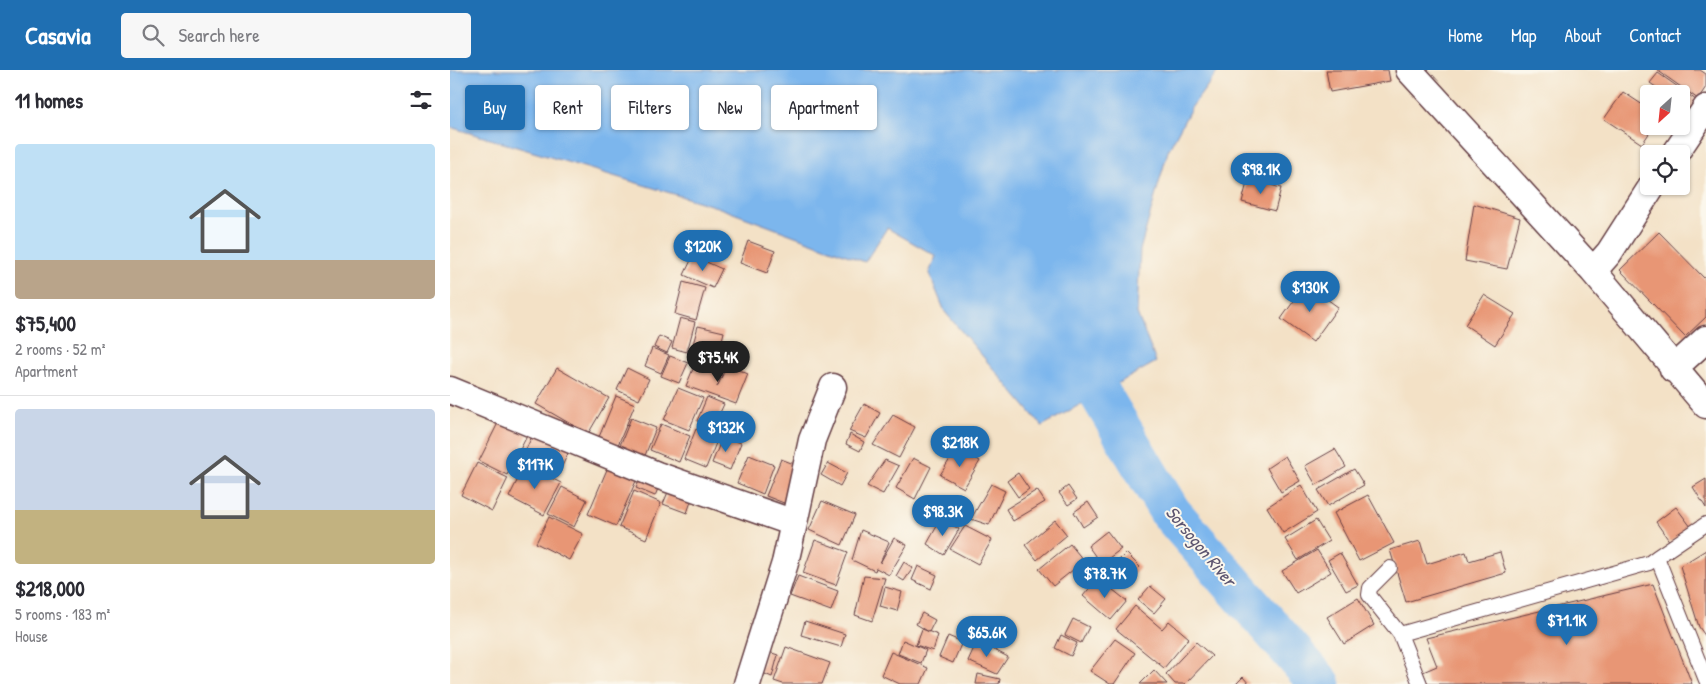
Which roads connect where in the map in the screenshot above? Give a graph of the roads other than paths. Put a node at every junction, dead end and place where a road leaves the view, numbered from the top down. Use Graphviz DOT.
graph roads {
  1 [pos="1409,70"];
  2 [pos="1706,108"];
  3 [pos="1681,145"];
  4 [pos="1646,195"];
  5 [pos="1593,270"];
  6 [pos="1706,339"];
  7 [pos="1674,369"];
  8 [pos="833,386"];
  9 [pos="450,390"];
  10 [pos="1706,405"];
  11 [pos="794,523"];
  12 [pos="1706,524"];
  13 [pos="1657,557"];
  14 [pos="1390,568"];
  15 [pos="1400,634"];
  16 [pos="1706,680"];
  17 [pos="747,684"];
  18 [pos="1420,684"];
  1 -- 5 [label="street"];
  2 -- 3 [label="street"];
  4 -- 5 [label="street"];
  5 -- 7 [label="street"];
  6 -- 7 [label="street"];
  7 -- 10 [label="street"];
  8 -- 11 [label="street"];
  9 -- 11 [label="street"];
  11 -- 17 [label="street"];
  12 -- 13 [label="lane"];
  13 -- 15 [label="lane"];
  13 -- 16 [label="lane"];
  14 -- 15 [label="lane"];
  15 -- 18 [label="lane"];
}
